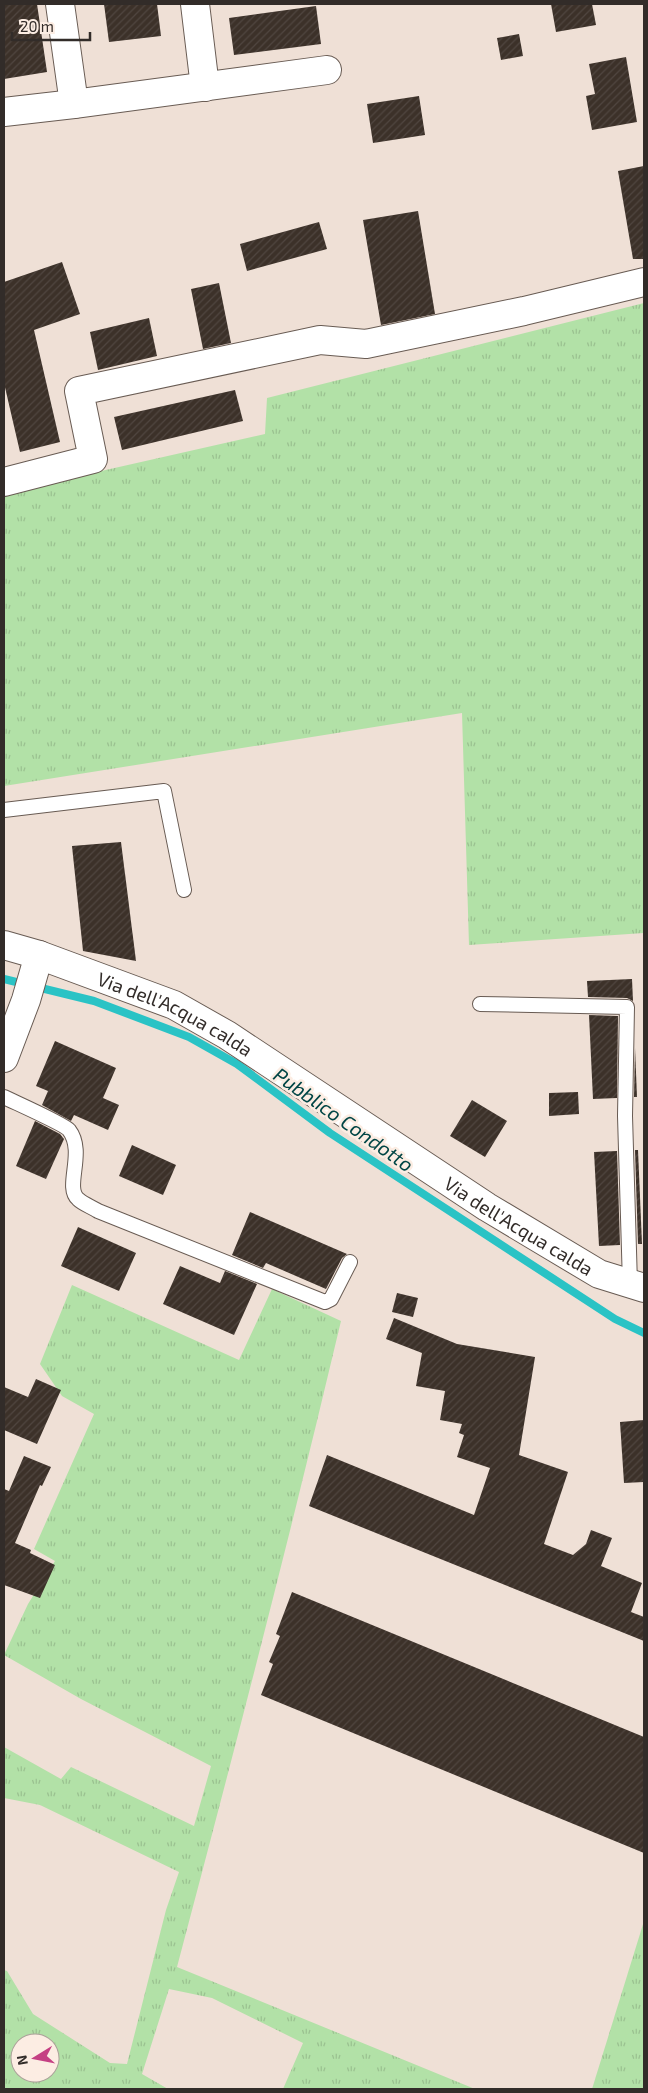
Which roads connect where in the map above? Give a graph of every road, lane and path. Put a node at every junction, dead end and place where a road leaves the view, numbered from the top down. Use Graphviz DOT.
graph roads {
  1 [pos="60,4"];
  2 [pos="195,4"];
  3 [pos="327,70"];
  4 [pos="205,87"];
  5 [pos="74,104"];
  6 [pos="4,112"];
  7 [pos="644,282"];
  8 [pos="4,482"];
  9 [pos="4,810"];
  10 [pos="184,890"];
  11 [pos="4,945"];
  12 [pos="39,955"];
  13 [pos="480,1004"];
  14 [pos="4,1058"];
  15 [pos="4,1097"];
  16 [pos="350,1262"];
  17 [pos="637,1286"];
  1 -- 5 [label="street"];
  2 -- 4 [label="street"];
  3 -- 4 [label="street"];
  4 -- 5 [label="street"];
  5 -- 6 [label="street"];
  7 -- 8 [label="street"];
  9 -- 10 [label="lane"];
  11 -- 12 [label="street, Via dell'Acqua calda"];
  12 -- 14 [label="street"];
  12 -- 17 [label="street, Via dell'Acqua calda"];
  13 -- 17 [label="lane"];
  15 -- 16 [label="lane"];
}
